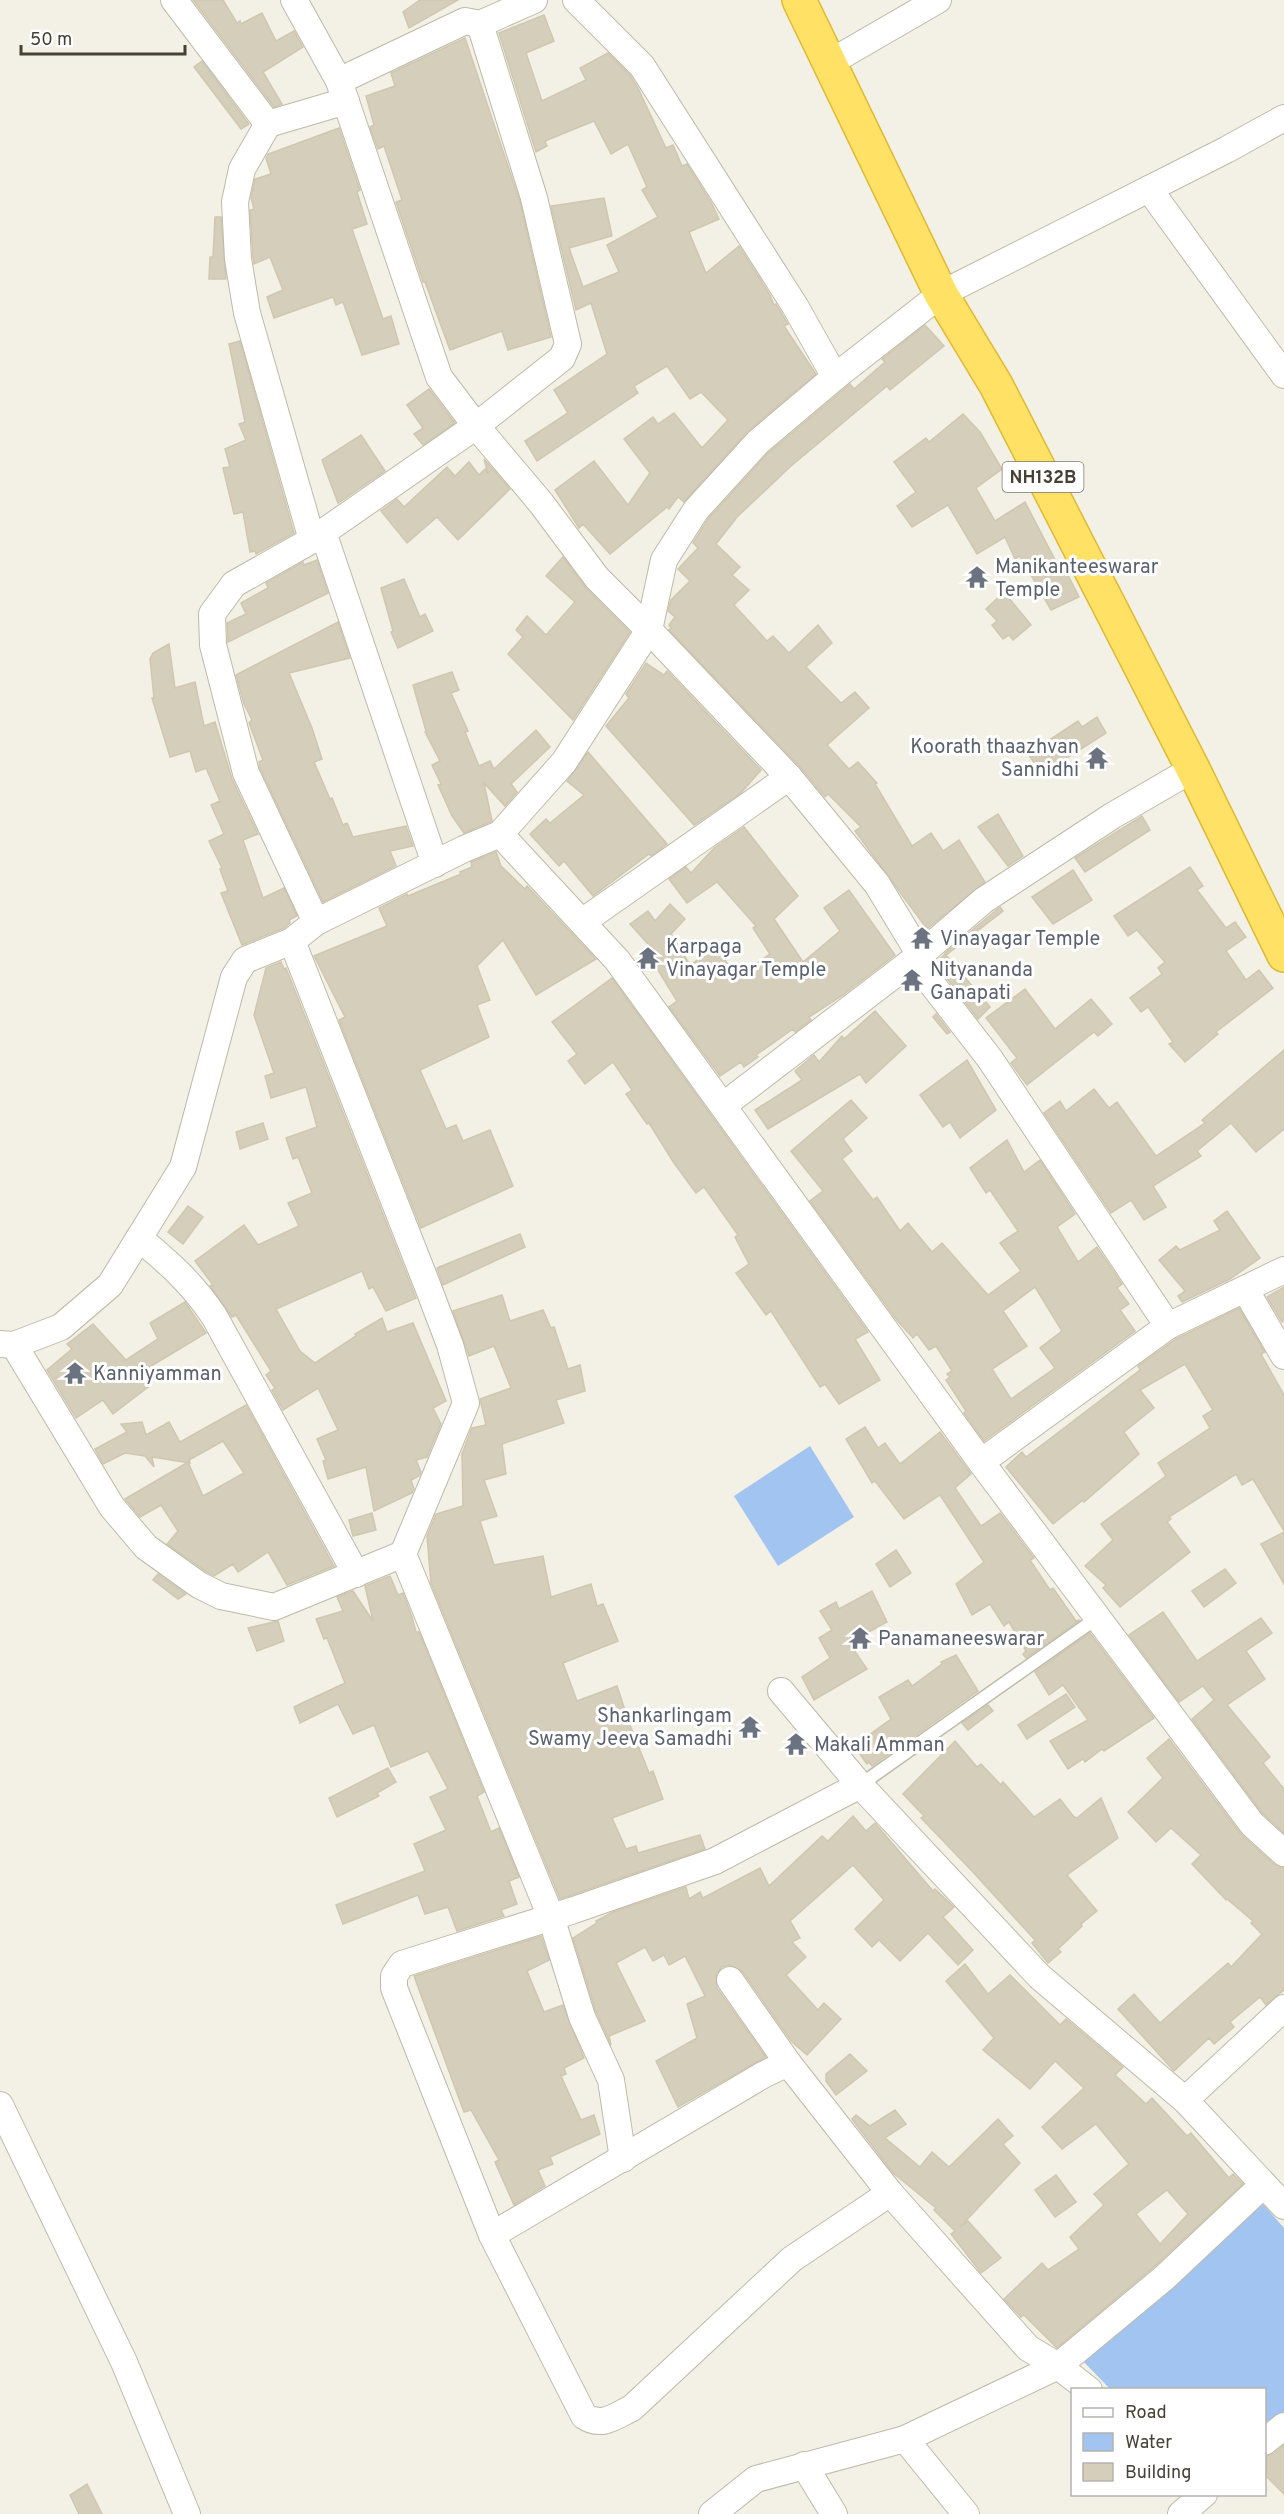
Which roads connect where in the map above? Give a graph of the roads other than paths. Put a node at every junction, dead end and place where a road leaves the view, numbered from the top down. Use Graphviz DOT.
graph roads {
  1 [pos="174,0"];
  2 [pos="294,0"];
  3 [pos="534,0"];
  4 [pos="576,0"];
  5 [pos="799,0"];
  6 [pos="938,0"];
  7 [pos="480,24"];
  8 [pos="829,63"];
  9 [pos="342,91"];
  10 [pos="1284,118"];
  11 [pos="268,124"];
  12 [pos="1149,189"];
  13 [pos="940,294"];
  14 [pos="1284,375"];
  15 [pos="836,377"];
  16 [pos="476,426"];
  17 [pos="318,536"];
  18 [pos="649,630"];
  19 [pos="1193,769"];
  20 [pos="789,777"];
  21 [pos="500,834"];
  22 [pos="435,864"];
  23 [pos="316,922"];
  24 [pos="582,922"];
  25 [pos="292,941"];
  26 [pos="920,955"];
  27 [pos="1284,955"];
  28 [pos="724,1106"];
  29 [pos="139,1238"];
  30 [pos="1284,1269"];
  31 [pos="1245,1289"];
  32 [pos="1168,1326"];
  33 [pos="7,1344"];
  34 [pos="1284,1356"];
  35 [pos="981,1462"];
  36 [pos="403,1554"];
  37 [pos="356,1574"];
  38 [pos="1098,1618"];
  39 [pos="781,1691"];
  40 [pos="860,1785"];
  41 [pos="1284,1853"];
  42 [pos="550,1917"];
  43 [pos="730,1980"];
  44 [pos="1284,2008"];
  45 [pos="788,2063"];
  46 [pos="1185,2100"];
  47 [pos="0,2105"];
  48 [pos="623,2159"];
  49 [pos="1263,2185"];
  50 [pos="890,2193"];
  51 [pos="1284,2206"];
  52 [pos="492,2235"];
  53 [pos="1058,2366"];
  54 [pos="1086,2388"];
  55 [pos="1284,2426"];
  56 [pos="905,2439"];
  57 [pos="1266,2440"];
  58 [pos="804,2465"];
  59 [pos="1201,2496"];
  60 [pos="187,2514"];
  61 [pos="712,2514"];
  62 [pos="834,2514"];
  63 [pos="966,2514"];
  64 [pos="1180,2514"];
  1 -- 11 [label="street"];
  2 -- 9 [label="street"];
  3 -- 7 [label="street"];
  4 -- 15 [label="street"];
  5 -- 8 [label="highway, NH132B"];
  6 -- 8 [label="street"];
  7 -- 9 [label="street"];
  7 -- 16 [label="street"];
  8 -- 13 [label="highway, NH132B"];
  9 -- 11 [label="street"];
  9 -- 16 [label="street"];
  10 -- 12 [label="street"];
  11 -- 17 [label="street"];
  12 -- 13 [label="street"];
  12 -- 14 [label="street"];
  13 -- 15 [label="street"];
  13 -- 19 [label="highway, NH132B"];
  15 -- 18 [label="street"];
  16 -- 17 [label="street"];
  16 -- 18 [label="street"];
  17 -- 22 [label="street"];
  17 -- 23 [label="street"];
  18 -- 20 [label="street"];
  18 -- 21 [label="street"];
  19 -- 26 [label="street"];
  19 -- 27 [label="highway, NH132B"];
  20 -- 24 [label="street"];
  20 -- 26 [label="street"];
  21 -- 22 [label="street"];
  21 -- 24 [label="street"];
  22 -- 23 [label="street"];
  23 -- 25 [label="street"];
  24 -- 28 [label="street"];
  25 -- 29 [label="street"];
  25 -- 36 [label="street"];
  26 -- 28 [label="street"];
  26 -- 32 [label="street"];
  28 -- 35 [label="street"];
  29 -- 33 [label="street"];
  29 -- 37 [label="street"];
  30 -- 31 [label="street"];
  31 -- 32 [label="street"];
  31 -- 34 [label="street"];
  32 -- 35 [label="street"];
  33 -- 37 [label="street"];
  35 -- 38 [label="street"];
  36 -- 37 [label="street"];
  36 -- 42 [label="street"];
  38 -- 40 [label="lane"];
  38 -- 41 [label="street"];
  39 -- 40 [label="street"];
  40 -- 42 [label="street"];
  40 -- 46 [label="street"];
  42 -- 48 [label="street"];
  42 -- 52 [label="street"];
  43 -- 45 [label="street"];
  44 -- 46 [label="street"];
  45 -- 48 [label="street"];
  45 -- 50 [label="street"];
  46 -- 49 [label="street"];
  47 -- 60 [label="street"];
  48 -- 52 [label="street"];
  49 -- 51 [label="street"];
  49 -- 53 [label="street"];
  50 -- 52 [label="street"];
  50 -- 53 [label="street"];
  53 -- 54 [label="street"];
  53 -- 56 [label="street"];
  55 -- 57 [label="street"];
  56 -- 58 [label="street"];
  56 -- 63 [label="street"];
  58 -- 61 [label="street"];
  58 -- 62 [label="street"];
  59 -- 64 [label="street"];
}
